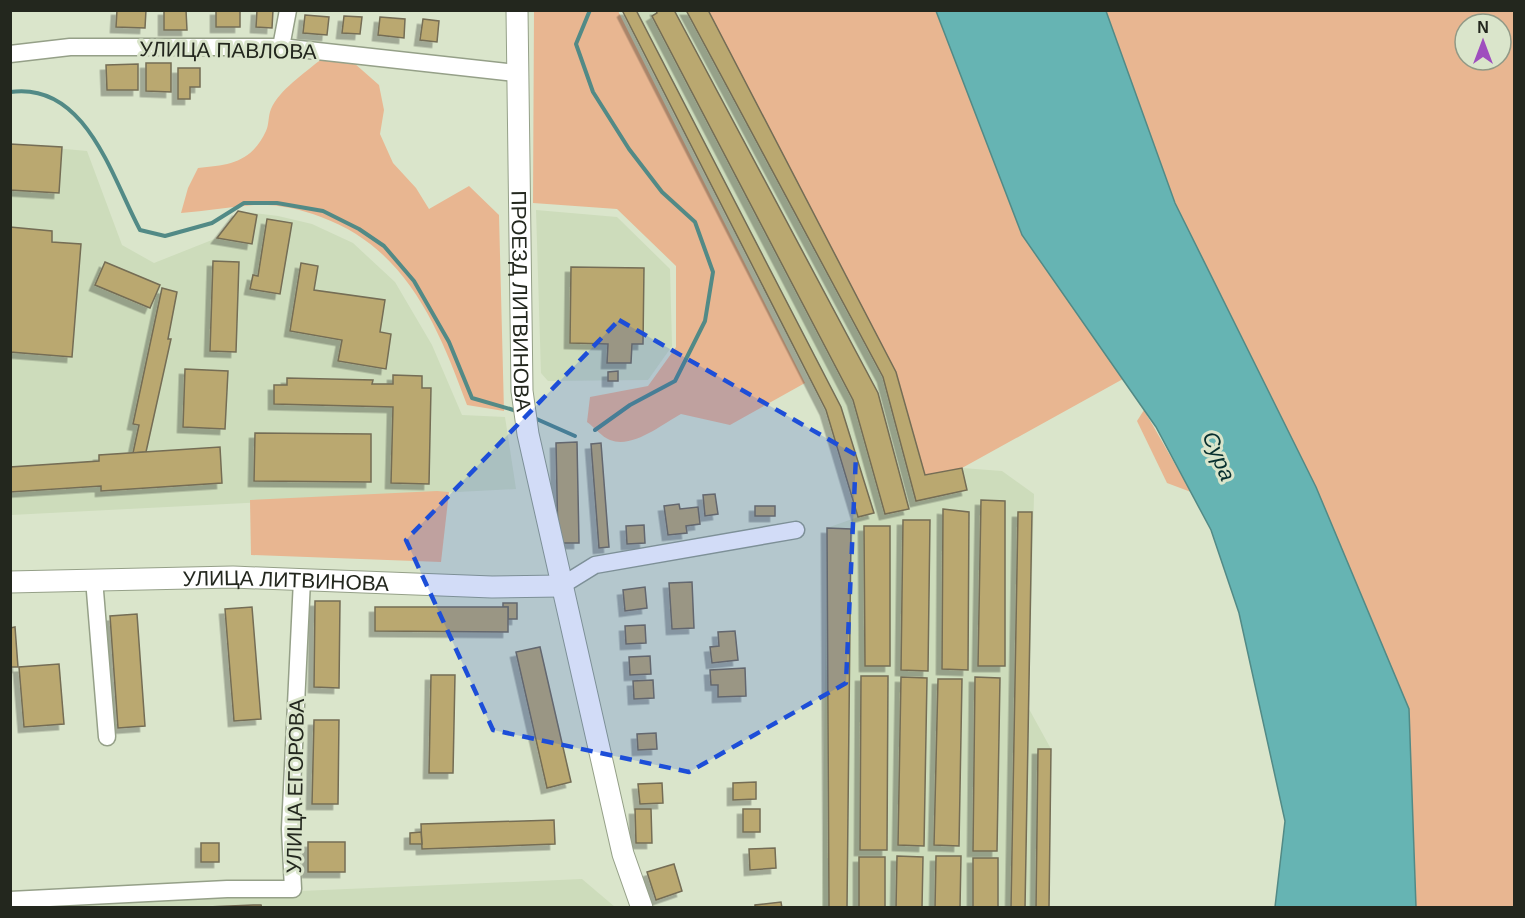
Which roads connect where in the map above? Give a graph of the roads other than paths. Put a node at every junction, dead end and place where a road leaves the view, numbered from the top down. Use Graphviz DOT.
graph roads {
  1 [pos="288,10"];
  2 [pos="517,10"];
  3 [pos="281,47"];
  4 [pos="10,54"];
  5 [pos="516,73"];
  6 [pos="796,530"];
  7 [pos="94,579"];
  8 [pos="302,580"];
  9 [pos="10,582"];
  10 [pos="561,586"];
  11 [pos="107,737"];
  12 [pos="10,900"];
  13 [pos="642,908"];
  1 -- 3 [label="street"];
  2 -- 5 [label="main road, ПРОЕЗД ЛИТВИНОВА"];
  3 -- 4 [label="street, УЛИЦА ПАВЛОВА"];
  3 -- 5 [label="street, УЛИЦА ПАВЛОВА"];
  5 -- 10 [label="main road, ПРОЕЗД ЛИТВИНОВА"];
  6 -- 10 [label="street"];
  7 -- 8 [label="main road, УЛИЦА ЛИТВИНОВА"];
  7 -- 9 [label="main road, УЛИЦА ЛИТВИНОВА"];
  7 -- 11 [label="street"];
  8 -- 10 [label="main road, УЛИЦА ЛИТВИНОВА"];
  8 -- 12 [label="street, УЛИЦА ЕГОРОВА"];
  10 -- 13 [label="main road, ПРОЕЗД ЛИТВИНОВА"];
}
